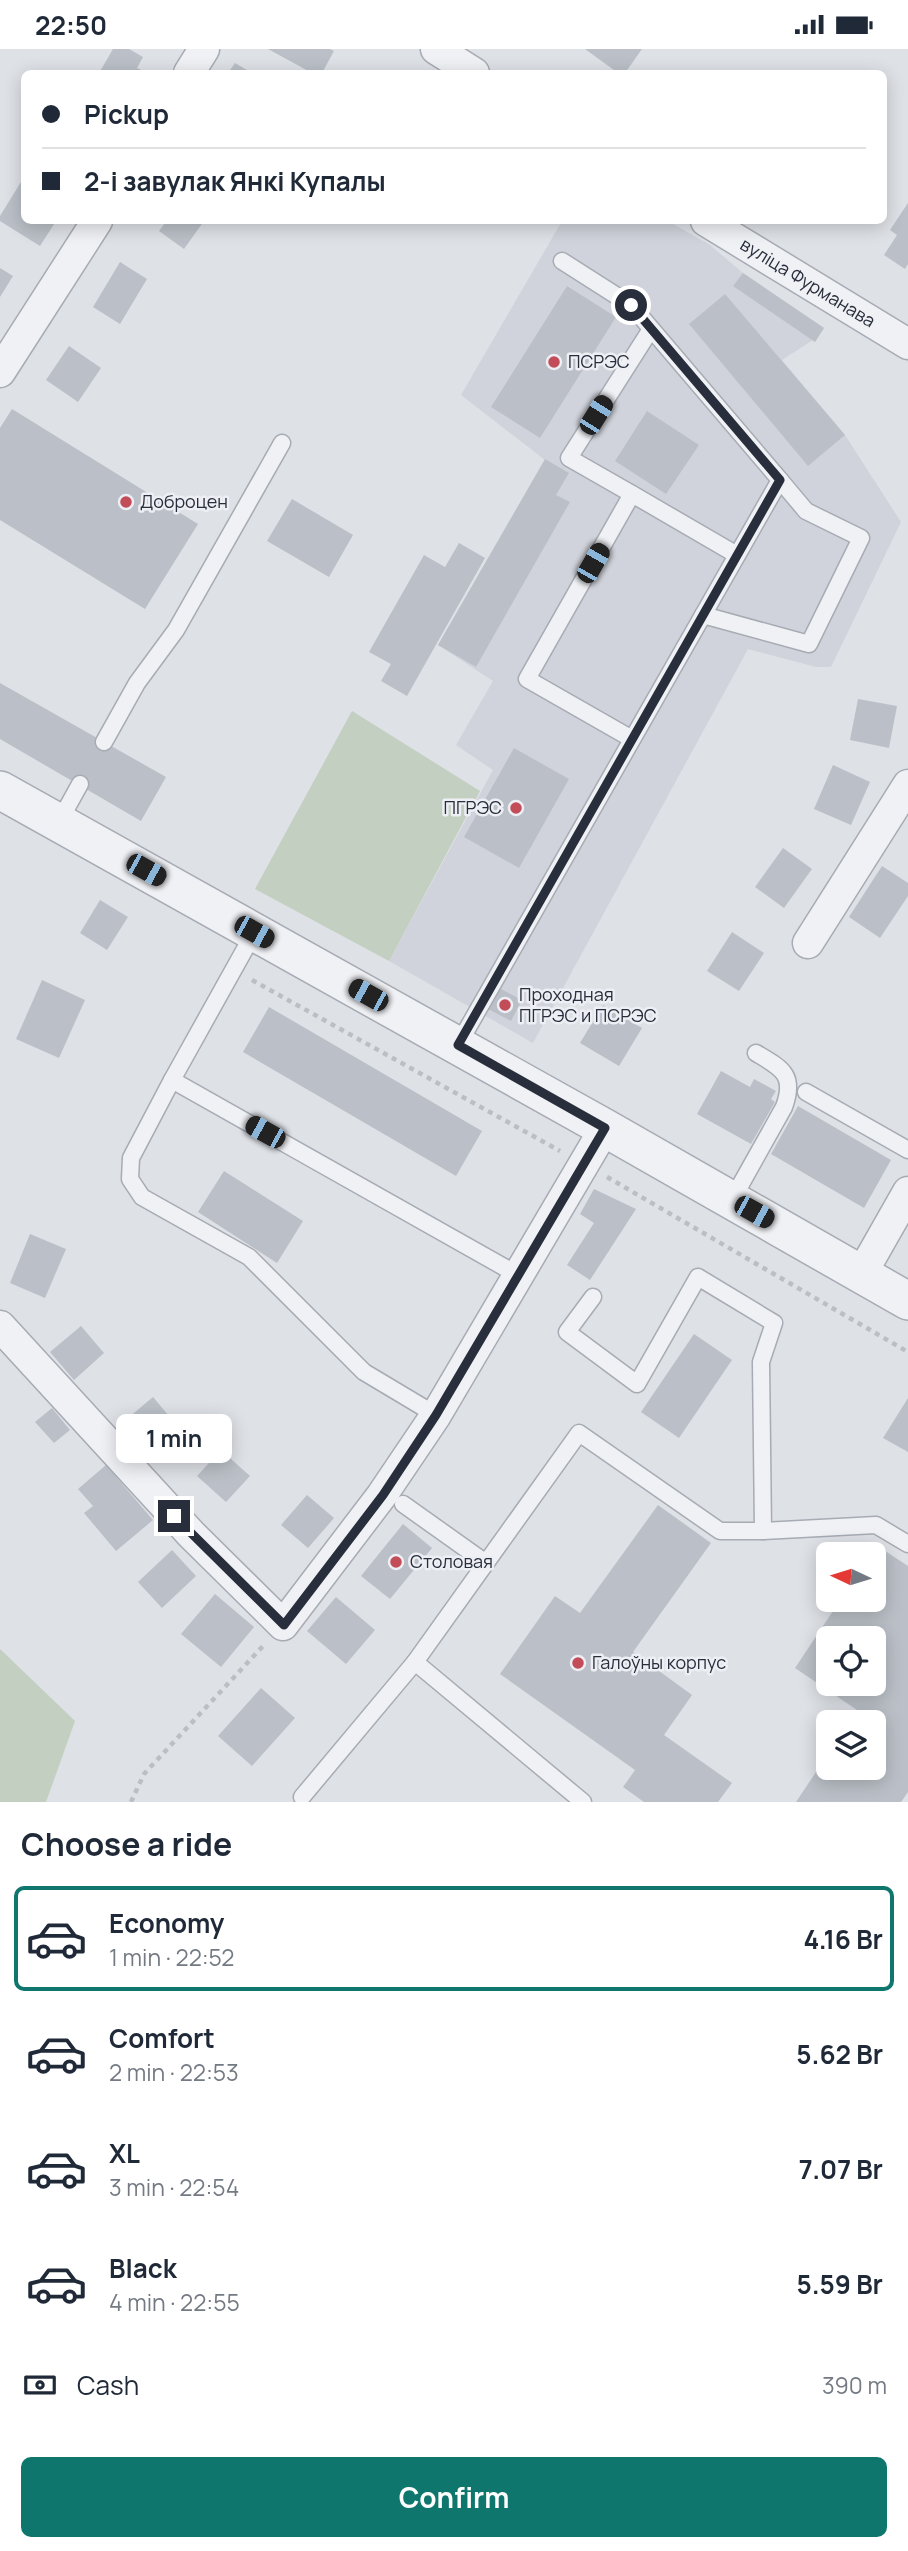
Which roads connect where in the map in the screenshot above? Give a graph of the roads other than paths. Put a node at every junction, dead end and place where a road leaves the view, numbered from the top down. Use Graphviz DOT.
graph roads {
  1 [pos="204,49"];
  2 [pos="436,49"];
  3 [pos="191,70"];
  4 [pos="469,70"];
  5 [pos="95,224"];
  6 [pos="711,224"];
  7 [pos="562,261"];
  8 [pos="651,329"];
  9 [pos="908,344"];
  10 [pos="0,372"];
  11 [pos="282,443"];
  12 [pos="780,480"];
  13 [pos="632,494"];
  14 [pos="737,555"];
  15 [pos="703,615"];
  16 [pos="632,739"];
  17 [pos="104,742"];
  18 [pos="80,784"];
  19 [pos="908,785"];
  20 [pos="0,790"];
  21 [pos="59,822"];
  22 [pos="254,932"];
  23 [pos="808,943"];
  24 [pos="458,1045"];
  25 [pos="756,1053"];
  26 [pos="172,1080"];
  27 [pos="806,1092"];
  28 [pos="605,1128"];
  29 [pos="908,1150"];
  30 [pos="908,1192"];
  31 [pos="732,1200"];
  32 [pos="862,1273"];
  33 [pos="519,1275"];
  34 [pos="593,1297"];
  35 [pos="908,1301"];
  36 [pos="0,1326"];
  37 [pos="436,1415"];
  38 [pos="403,1504"];
  39 [pos="763,1531"];
  40 [pos="908,1544"];
  41 [pos="486,1563"];
  42 [pos="415,1662"];
  43 [pos="302,1797"];
  44 [pos="583,1802"];
  1 -- 3 [label="street"];
  2 -- 4 [label="street"];
  5 -- 10 [label="street"];
  6 -- 9 [label="street, вуліца Фурманава"];
  7 -- 8 [label="lane"];
  8 -- 12 [label="lane"];
  8 -- 13 [label="lane"];
  11 -- 17 [label="lane"];
  12 -- 14 [label="lane"];
  12 -- 15 [label="lane"];
  13 -- 14 [label="lane"];
  13 -- 16 [label="lane"];
  14 -- 15 [label="lane"];
  15 -- 16 [label="lane"];
  16 -- 24 [label="lane"];
  18 -- 21 [label="lane"];
  19 -- 23 [label="street"];
  20 -- 21 [label="street"];
  21 -- 22 [label="street"];
  22 -- 24 [label="street"];
  22 -- 26 [label="lane"];
  24 -- 28 [label="street"];
  25 -- 31 [label="lane"];
  26 -- 33 [label="lane"];
  26 -- 37 [label="lane"];
  27 -- 29 [label="lane"];
  28 -- 31 [label="street"];
  28 -- 33 [label="street"];
  30 -- 32 [label="street"];
  31 -- 32 [label="street"];
  32 -- 35 [label="street"];
  33 -- 37 [label="street"];
  34 -- 39 [label="lane"];
  36 -- 37 [label="street"];
  38 -- 41 [label="lane"];
  39 -- 40 [label="lane"];
  39 -- 41 [label="lane"];
  41 -- 42 [label="lane"];
  42 -- 43 [label="lane"];
  42 -- 44 [label="lane"];
}
